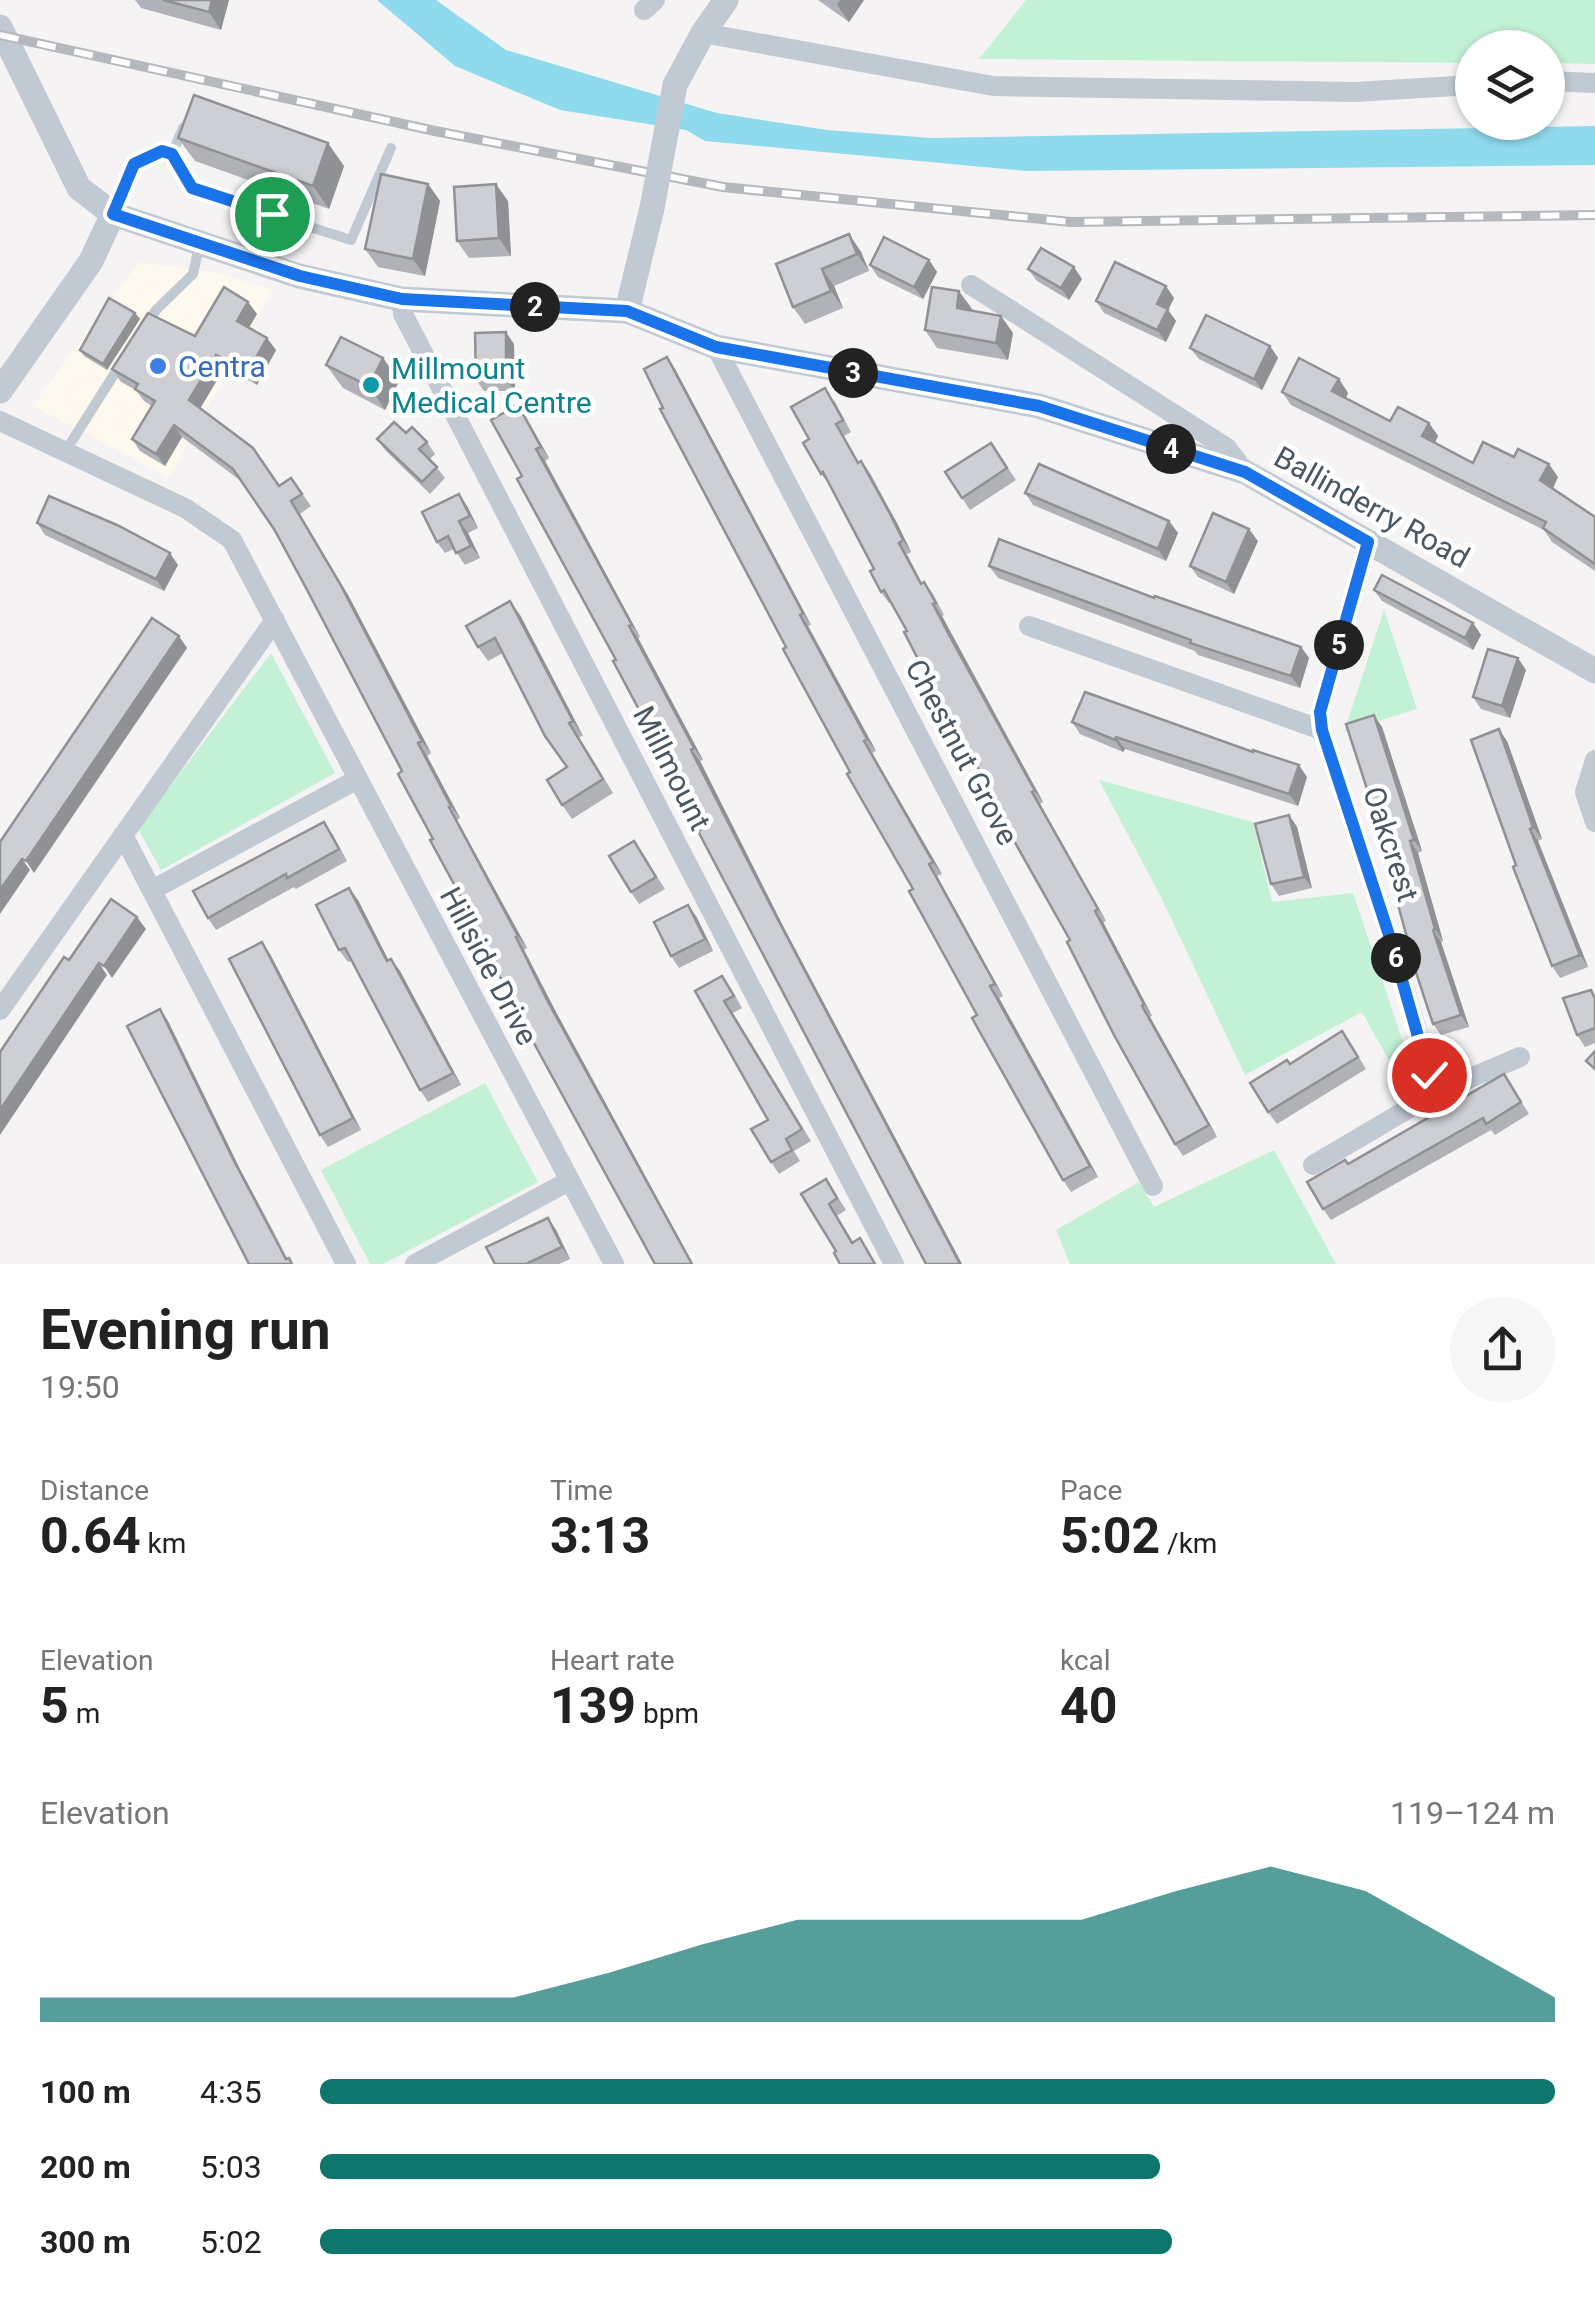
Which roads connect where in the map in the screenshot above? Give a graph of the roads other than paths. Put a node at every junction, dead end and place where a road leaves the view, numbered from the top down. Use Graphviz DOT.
graph roads {
  1 [pos="726,0"];
  2 [pos="0,27"];
  3 [pos="703,33"];
  4 [pos="1565,82"];
  5 [pos="1595,83"];
  6 [pos="1455,86"];
  7 [pos="186,120"];
  8 [pos="391,148"];
  9 [pos="172,154"];
  10 [pos="113,214"];
  11 [pos="200,241"];
  12 [pos="971,284"];
  13 [pos="402,299"];
  14 [pos="627,311"];
  15 [pos="136,341"];
  16 [pos="716,347"];
  17 [pos="126,357"];
  18 [pos="0,391"];
  19 [pos="0,421"];
  20 [pos="65,452"];
  21 [pos="1245,472"];
  22 [pos="1368,542"];
  23 [pos="275,620"];
  24 [pos="1029,626"];
  25 [pos="1595,671"];
  26 [pos="1322,730"];
  27 [pos="1595,760"];
  28 [pos="356,780"];
  29 [pos="1595,822"];
  30 [pos="123,835"];
  31 [pos="152,890"];
  32 [pos="0,1010"];
  33 [pos="1520,1057"];
  34 [pos="1435,1093"];
  35 [pos="1313,1165"];
  36 [pos="569,1181"];
  37 [pos="1153,1186"];
  38 [pos="346,1264"];
  39 [pos="416,1264"];
  40 [pos="614,1264"];
  41 [pos="894,1264"];
  1 -- 3 [label="street"];
  2 -- 10 [label="street"];
  3 -- 6 [label="street"];
  3 -- 14 [label="street, bridge"];
  4 -- 5 [label="street"];
  7 -- 9 [label="lane"];
  8 -- 9 [label="lane"];
  9 -- 10 [label="lane"];
  10 -- 11 [label="street, Ballinderry Road"];
  10 -- 18 [label="street"];
  11 -- 13 [label="street, Ballinderry Road"];
  11 -- 15 [label="lane"];
  12 -- 21 [label="street"];
  13 -- 14 [label="street, Ballinderry Road"];
  13 -- 41 [label="street, Millmount"];
  14 -- 16 [label="street, Ballinderry Road"];
  16 -- 21 [label="street, Ballinderry Road"];
  16 -- 37 [label="street, Chestnut Grove"];
  17 -- 20 [label="lane"];
  19 -- 20 [label="street, Hillside Drive"];
  20 -- 23 [label="street, Hillside Drive"];
  21 -- 22 [label="street, Ballinderry Road"];
  22 -- 25 [label="street, Ballinderry Road"];
  22 -- 26 [label="street, Oakcrest"];
  23 -- 28 [label="street, Hillside Drive"];
  23 -- 30 [label="street"];
  24 -- 26 [label="street"];
  26 -- 34 [label="street, Oakcrest"];
  27 -- 29 [label="street"];
  28 -- 31 [label="street"];
  28 -- 36 [label="street, Hillside Drive"];
  30 -- 31 [label="street"];
  30 -- 32 [label="street"];
  31 -- 38 [label="street"];
  33 -- 34 [label="street"];
  34 -- 35 [label="street"];
  36 -- 39 [label="street"];
  36 -- 40 [label="street, Hillside Drive"];
}
